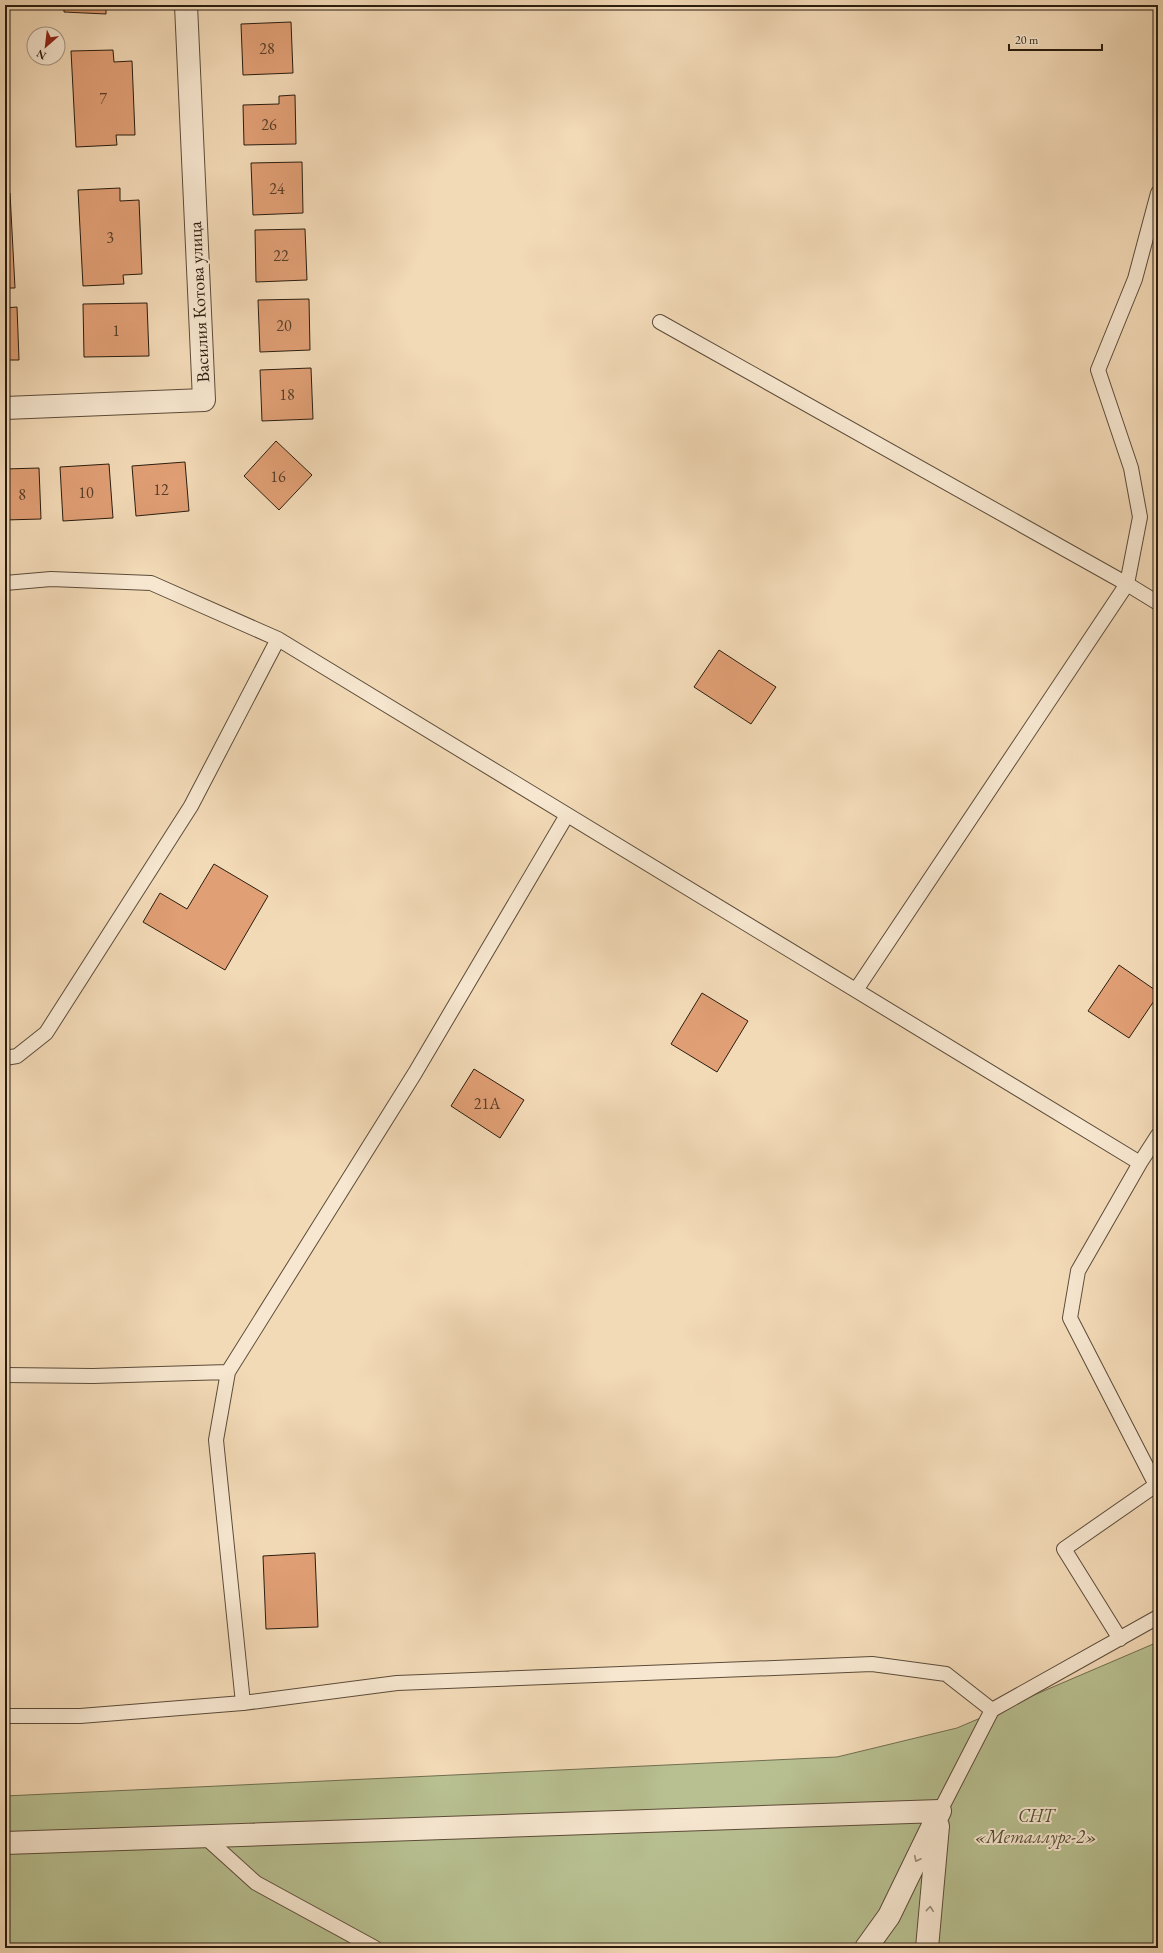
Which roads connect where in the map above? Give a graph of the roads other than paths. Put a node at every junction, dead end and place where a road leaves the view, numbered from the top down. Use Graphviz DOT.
graph roads {
  1 [pos="186,5"];
  2 [pos="1158,193"];
  3 [pos="660,322"];
  4 [pos="5,408"];
  5 [pos="5,583"];
  6 [pos="1127,584"];
  7 [pos="1158,603"];
  8 [pos="278,639"];
  9 [pos="567,814"];
  10 [pos="856,990"];
  11 [pos="5,1058"];
  12 [pos="1158,1135"];
  13 [pos="1140,1163"];
  14 [pos="228,1372"];
  15 [pos="5,1376"];
  16 [pos="1158,1617"];
  17 [pos="1120,1638"];
  18 [pos="243,1703"];
  19 [pos="992,1710"];
  20 [pos="5,1716"];
  21 [pos="940,1811"];
  22 [pos="204,1836"];
  23 [pos="5,1843"];
  24 [pos="375,1948"];
  25 [pos="866,1948"];
  26 [pos="926,1948"];
  1 -- 4 [label="street, Василия Котова улица"];
  2 -- 6 [label="lane"];
  3 -- 6 [label="lane"];
  5 -- 8 [label="lane"];
  6 -- 7 [label="lane"];
  6 -- 10 [label="lane"];
  8 -- 9 [label="lane"];
  8 -- 11 [label="lane"];
  9 -- 10 [label="lane"];
  9 -- 14 [label="lane"];
  10 -- 13 [label="lane"];
  12 -- 13 [label="lane"];
  13 -- 17 [label="lane"];
  14 -- 15 [label="lane"];
  14 -- 18 [label="lane"];
  16 -- 17 [label="lane"];
  17 -- 19 [label="lane"];
  18 -- 19 [label="lane"];
  18 -- 20 [label="lane"];
  19 -- 21 [label="lane"];
  21 -- 22 [label="street"];
  21 -- 25 [label="street, one-way"];
  26 -- 21 [label="street, one-way"];
  22 -- 23 [label="street"];
  22 -- 24 [label="lane"];
}
